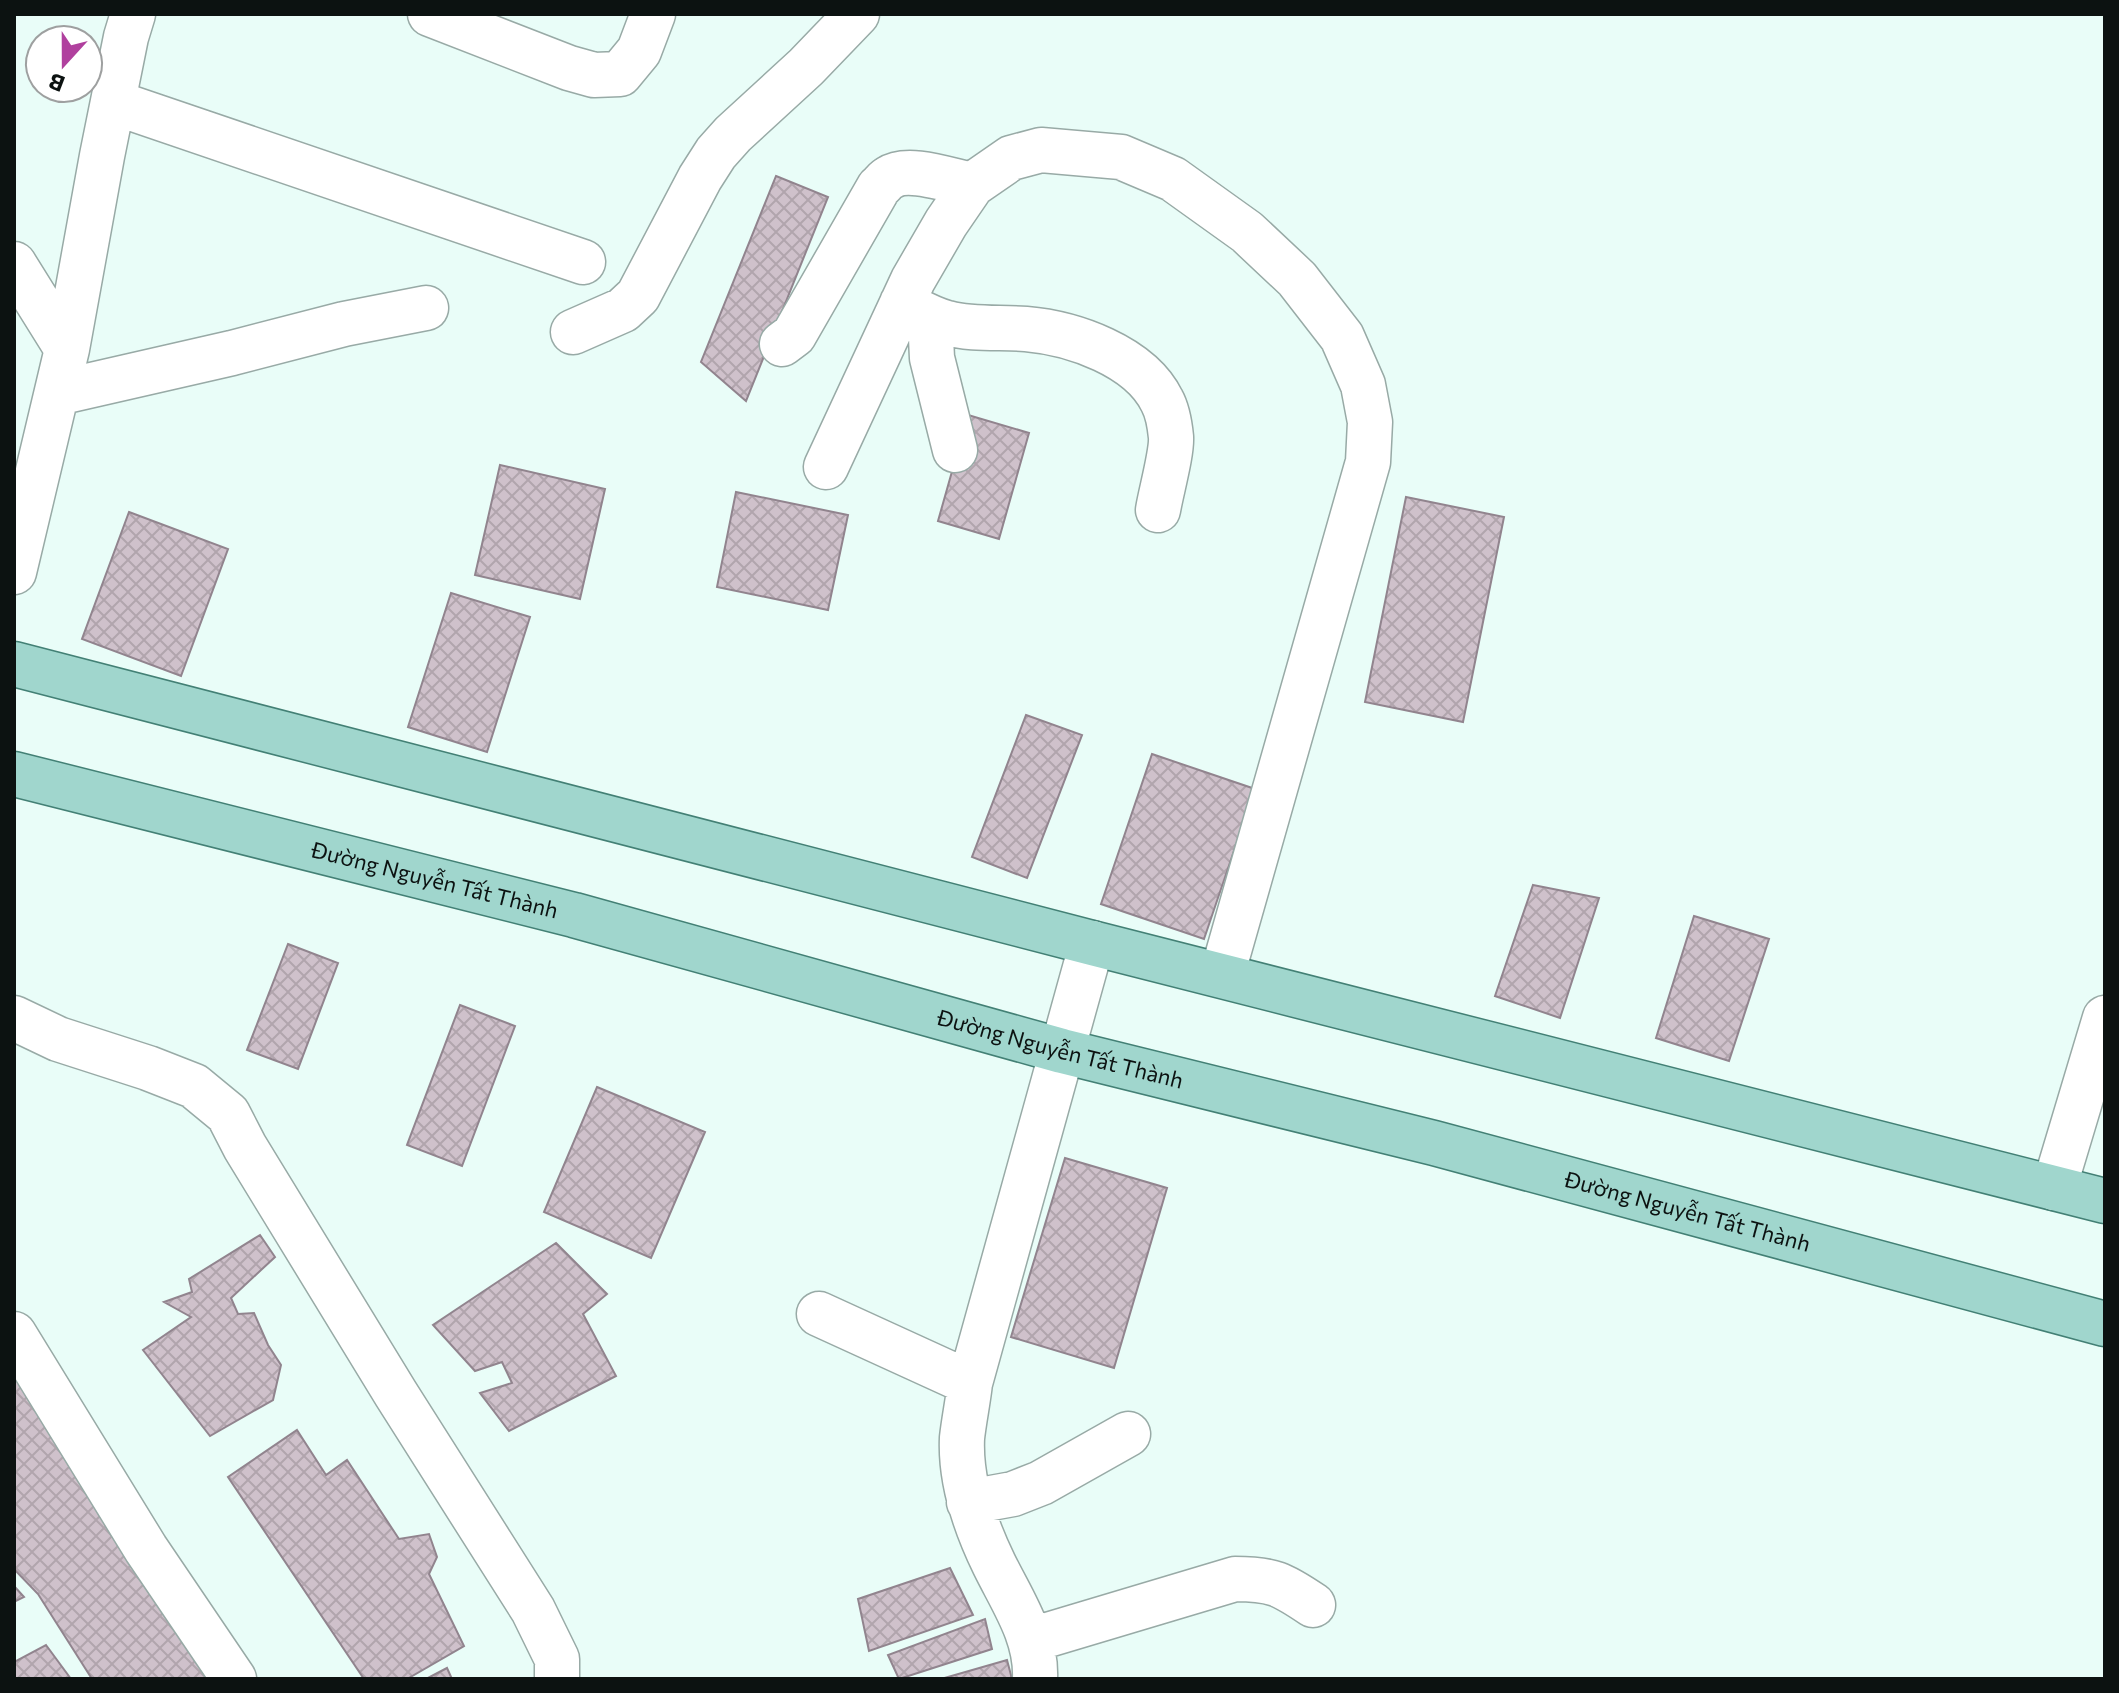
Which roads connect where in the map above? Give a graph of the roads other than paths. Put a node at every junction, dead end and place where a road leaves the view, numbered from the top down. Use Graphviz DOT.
graph roads {
  1 [pos="133,14"];
  2 [pos="430,14"];
  3 [pos="653,14"];
  4 [pos="857,14"];
  5 [pos="113,102"];
  6 [pos="972,185"];
  7 [pos="583,262"];
  8 [pos="14,264"];
  9 [pos="426,308"];
  10 [pos="916,310"];
  11 [pos="573,332"];
  12 [pos="782,344"];
  13 [pos="67,349"];
  14 [pos="57,393"];
  15 [pos="955,450"];
  16 [pos="826,467"];
  17 [pos="1158,510"];
  18 [pos="14,572"];
  19 [pos="14,664"];
  20 [pos="14,774"];
  21 [pos="1092,943"];
  22 [pos="1222,975"];
  23 [pos="14,1018"];
  24 [pos="2105,1018"];
  25 [pos="1062,1051"];
  26 [pos="2054,1188"];
  27 [pos="2105,1201"];
  28 [pos="819,1314"];
  29 [pos="2105,1324"];
  30 [pos="14,1334"];
  31 [pos="970,1383"];
  32 [pos="1128,1434"];
  33 [pos="969,1502"];
  34 [pos="1313,1605"];
  35 [pos="1033,1660"];
  36 [pos="234,1679"];
  37 [pos="557,1679"];
  1 -- 5 [label="street"];
  2 -- 3 [label="street"];
  4 -- 11 [label="street"];
  5 -- 7 [label="street"];
  5 -- 13 [label="street"];
  6 -- 10 [label="street"];
  6 -- 12 [label="street"];
  6 -- 22 [label="street"];
  8 -- 13 [label="street"];
  9 -- 14 [label="street"];
  10 -- 15 [label="street"];
  10 -- 16 [label="street"];
  10 -- 17 [label="street"];
  13 -- 14 [label="street"];
  14 -- 18 [label="street"];
  19 -- 21 [label="main road"];
  20 -- 25 [label="main road, Đường Nguyễn Tất Thành"];
  21 -- 22 [label="main road"];
  21 -- 25 [label="street"];
  22 -- 26 [label="main road"];
  23 -- 37 [label="street"];
  24 -- 26 [label="street"];
  25 -- 29 [label="main road, Đường Nguyễn Tất Thành"];
  25 -- 31 [label="street"];
  26 -- 27 [label="main road"];
  28 -- 31 [label="street"];
  30 -- 36 [label="street"];
  31 -- 33 [label="street"];
  32 -- 33 [label="street"];
  33 -- 35 [label="street"];
  34 -- 35 [label="street"];
}
